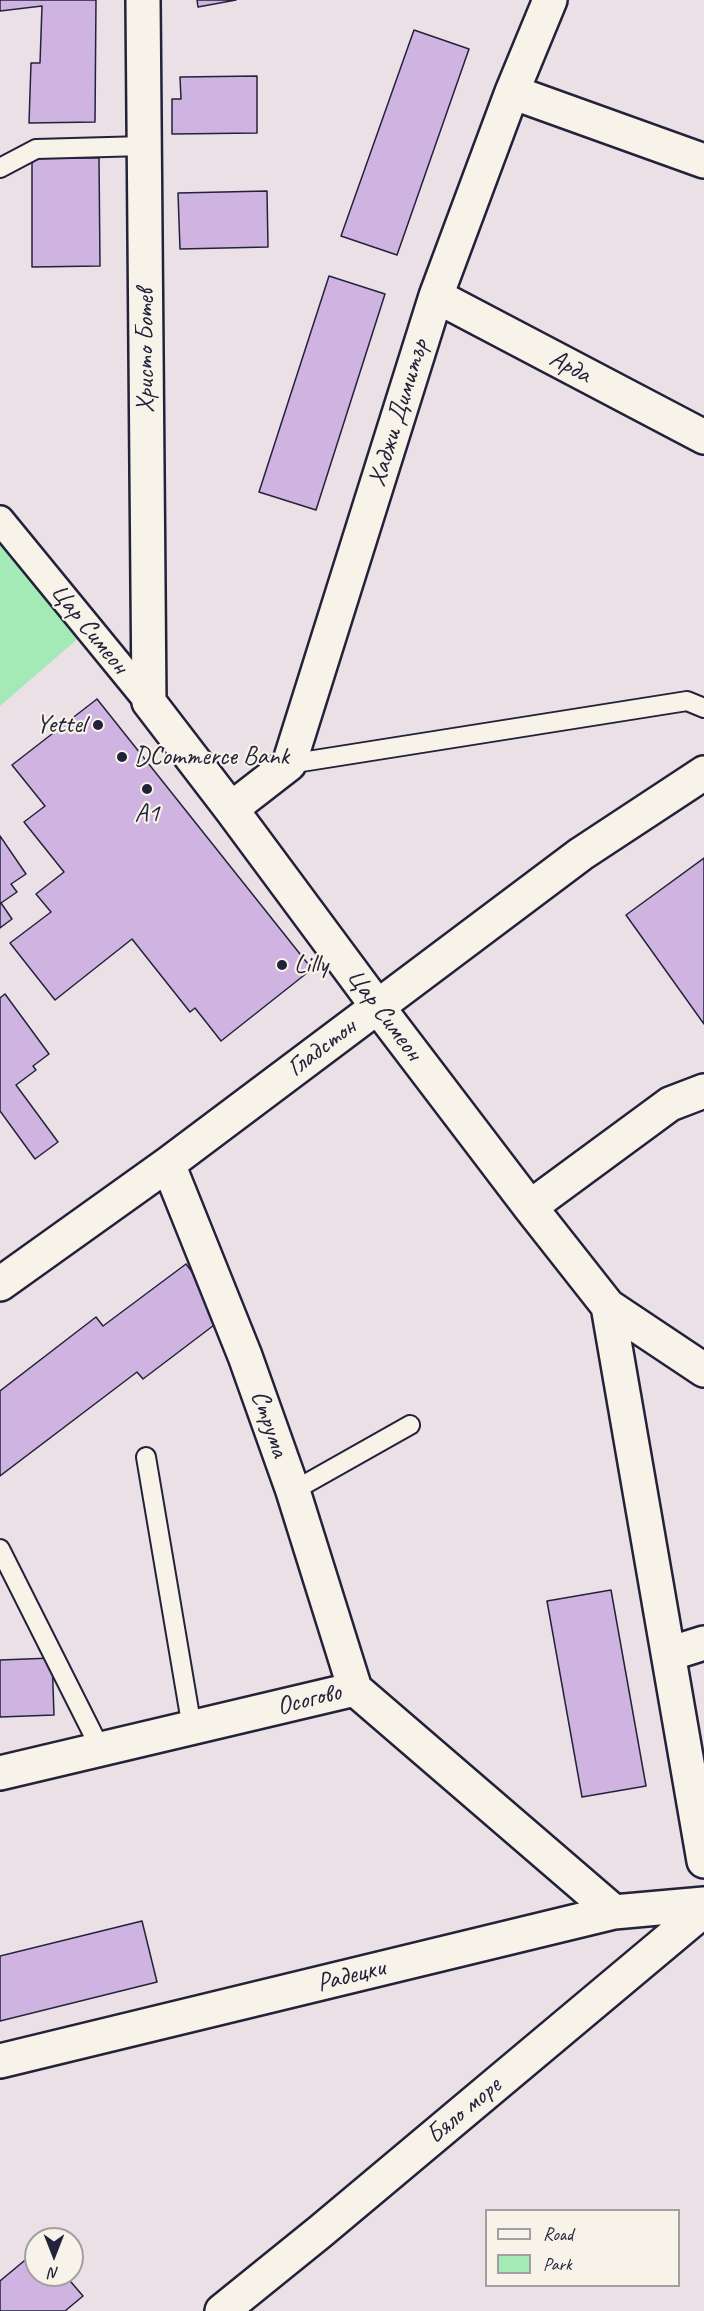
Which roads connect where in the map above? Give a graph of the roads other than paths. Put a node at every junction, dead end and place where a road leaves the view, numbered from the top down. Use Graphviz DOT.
graph roads {
  1 [pos="143,0"];
  2 [pos="550,0"];
  3 [pos="512,92"];
  4 [pos="144,146"];
  5 [pos="704,161"];
  6 [pos="0,168"];
  7 [pos="436,296"];
  8 [pos="704,437"];
  9 [pos="0,520"];
  10 [pos="149,702"];
  11 [pos="704,708"];
  12 [pos="289,764"];
  13 [pos="704,773"];
  14 [pos="231,809"];
  15 [pos="377,1006"];
  16 [pos="704,1091"];
  17 [pos="168,1164"];
  18 [pos="530,1207"];
  19 [pos="0,1284"];
  20 [pos="609,1306"];
  21 [pos="704,1370"];
  22 [pos="410,1425"];
  23 [pos="146,1457"];
  24 [pos="293,1491"];
  25 [pos="0,1549"];
  26 [pos="704,1643"];
  27 [pos="669,1654"];
  28 [pos="355,1689"];
  29 [pos="192,1728"];
  30 [pos="101,1750"];
  31 [pos="0,1773"];
  32 [pos="704,1860"];
  33 [pos="704,1904"];
  34 [pos="704,1910"];
  35 [pos="614,1912"];
  36 [pos="0,2061"];
  37 [pos="222,2311"];
  1 -- 4 [label="street, Христо Ботев"];
  2 -- 3 [label="street, Хаджи Димитър"];
  3 -- 5 [label="street"];
  3 -- 7 [label="street, Хаджи Димитър"];
  4 -- 6 [label="lane"];
  4 -- 10 [label="street, Христо Ботев"];
  7 -- 8 [label="street, Арда"];
  7 -- 12 [label="street, Хаджи Димитър"];
  9 -- 10 [label="street, Цар Симеон"];
  10 -- 14 [label="street, Цар Симеон"];
  11 -- 12 [label="lane"];
  12 -- 14 [label="street"];
  13 -- 15 [label="street, Гладстон"];
  14 -- 15 [label="street, Цар Симеон"];
  15 -- 17 [label="street, Гладстон"];
  15 -- 18 [label="street, Цар Симеон"];
  16 -- 18 [label="street"];
  17 -- 19 [label="street, Гладстон"];
  17 -- 24 [label="street, Струма"];
  18 -- 20 [label="street, Цар Симеон"];
  20 -- 21 [label="street, Цар Симеон"];
  20 -- 27 [label="street"];
  22 -- 24 [label="lane"];
  23 -- 29 [label="lane"];
  24 -- 28 [label="street, Струма"];
  25 -- 30 [label="lane"];
  26 -- 27 [label="street"];
  27 -- 32 [label="street"];
  28 -- 29 [label="street, Осогово"];
  28 -- 35 [label="street, Осогово"];
  29 -- 30 [label="street, Осогово"];
  30 -- 31 [label="street, Осогово"];
  33 -- 35 [label="street, Радецки"];
  34 -- 37 [label="street, Бяло море"];
  35 -- 36 [label="street, Радецки"];
}
